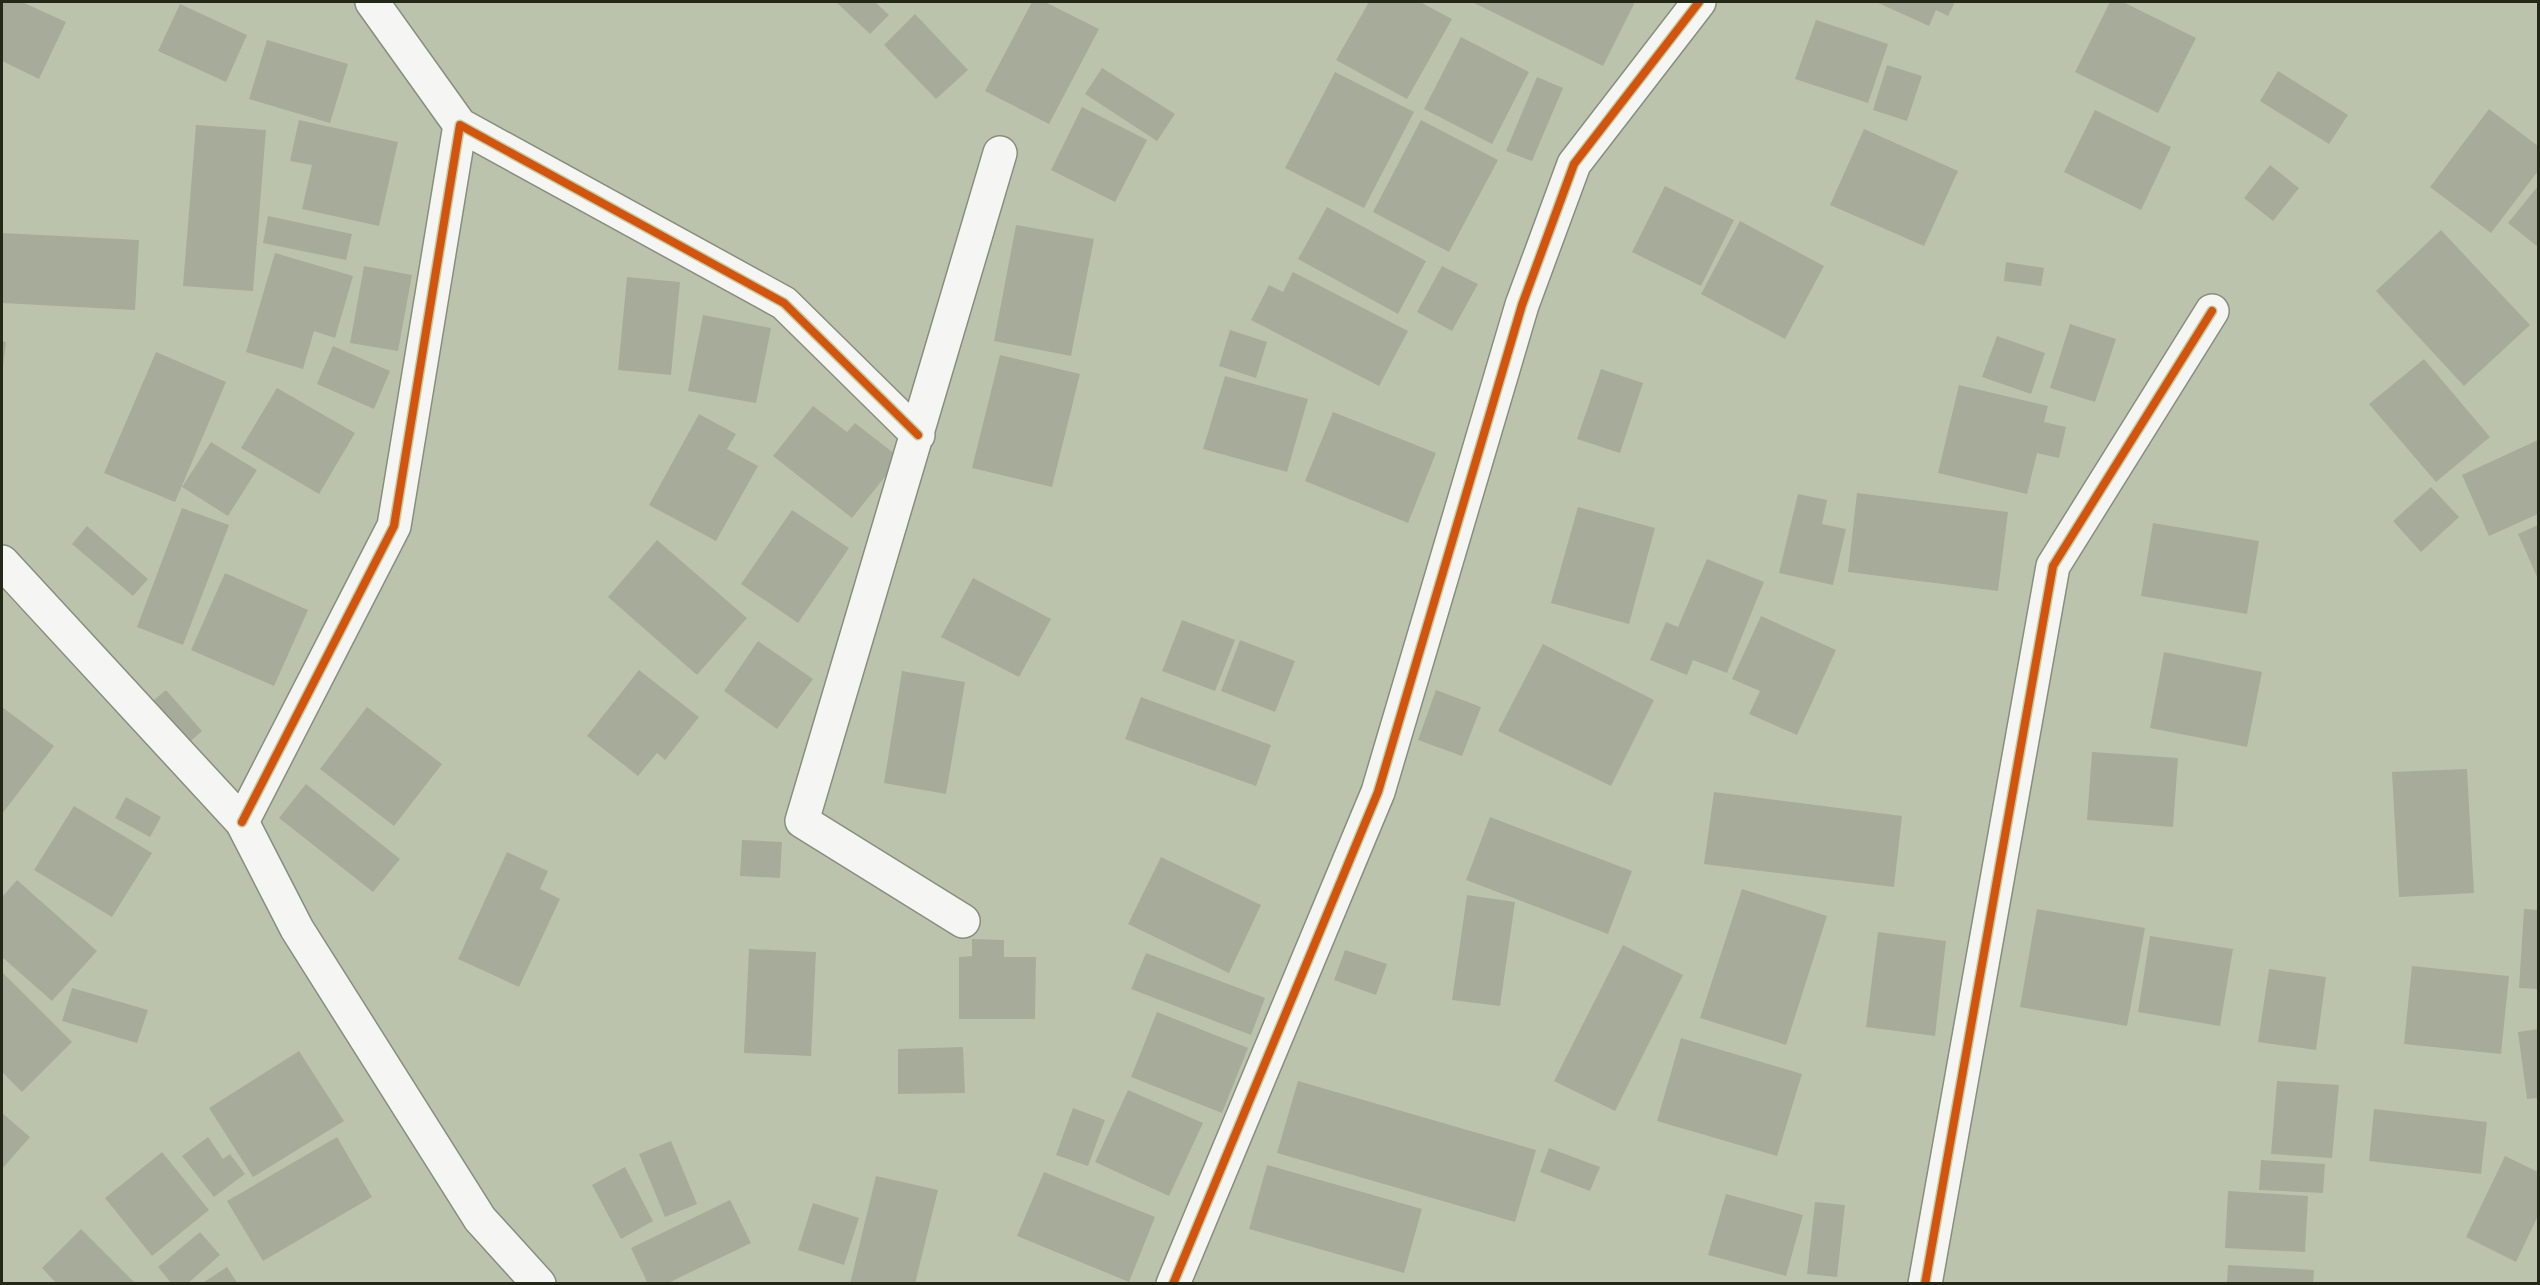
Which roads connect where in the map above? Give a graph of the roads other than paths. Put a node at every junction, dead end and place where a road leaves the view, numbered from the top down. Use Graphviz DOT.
graph roads {
  1 [pos="372,2"];
  2 [pos="1699,2"];
  3 [pos="460,125"];
  4 [pos="1000,153"];
  5 [pos="2212,311"];
  6 [pos="918,435"];
  7 [pos="2,562"];
  8 [pos="242,822"];
  9 [pos="963,921"];
  10 [pos="539,1284"];
  11 [pos="1173,1284"];
  12 [pos="1924,1284"];
  1 -- 3 [label="street"];
  2 -- 11 [label="street"];
  3 -- 6 [label="street"];
  3 -- 8 [label="street"];
  4 -- 6 [label="street"];
  5 -- 12 [label="street"];
  6 -- 9 [label="street"];
  7 -- 8 [label="street"];
  8 -- 10 [label="street"];
}
